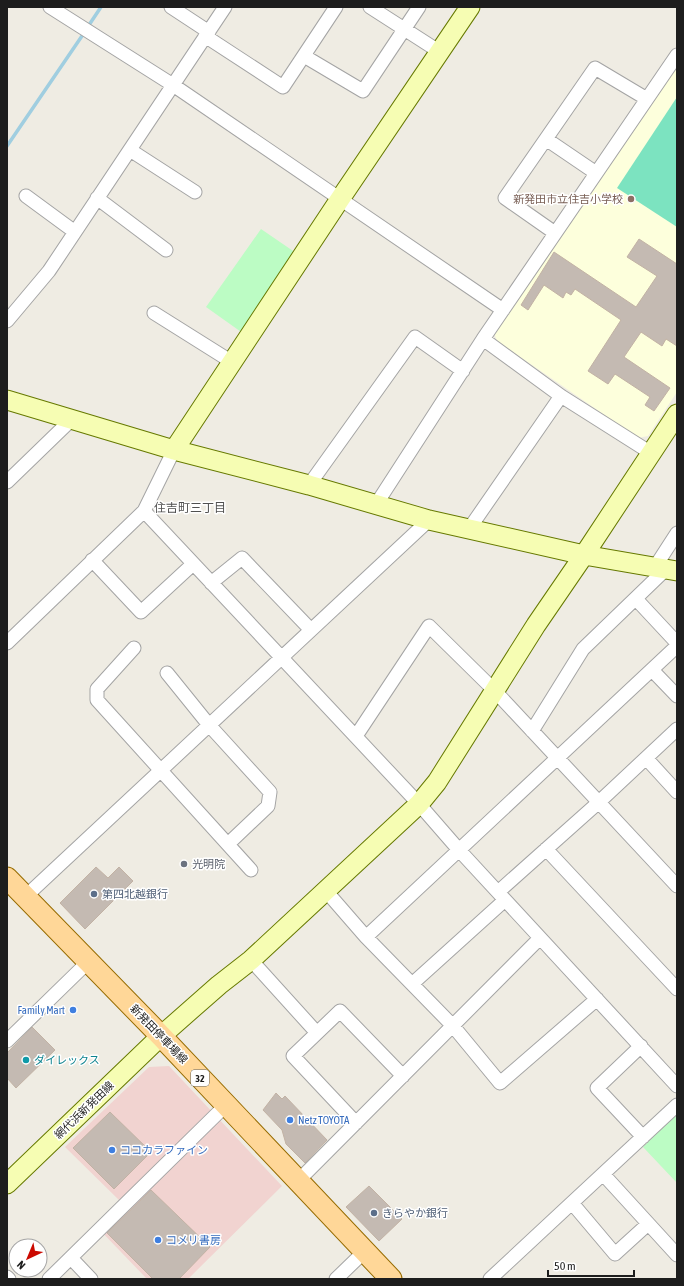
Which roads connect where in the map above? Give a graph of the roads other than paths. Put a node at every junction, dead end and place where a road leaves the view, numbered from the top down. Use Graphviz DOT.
graph roads {
  1 [pos="50,7"];
  2 [pos="171,7"];
  3 [pos="225,7"];
  4 [pos="336,7"];
  5 [pos="370,7"];
  6 [pos="419,7"];
  7 [pos="470,7"];
  8 [pos="404,30"];
  9 [pos="207,34"];
  10 [pos="440,52"];
  11 [pos="677,55"];
  12 [pos="304,56"];
  13 [pos="173,85"];
  14 [pos="647,99"];
  15 [pos="546,139"];
  16 [pos="130,150"];
  17 [pos="596,173"];
  18 [pos="195,192"];
  19 [pos="26,196"];
  20 [pos="97,198"];
  21 [pos="340,199"];
  22 [pos="75,232"];
  23 [pos="555,233"];
  24 [pos="166,250"];
  25 [pos="503,310"];
  26 [pos="154,313"];
  27 [pos="7,321"];
  28 [pos="483,338"];
  29 [pos="232,362"];
  30 [pos="463,371"];
  31 [pos="561,396"];
  32 [pos="7,400"];
  33 [pos="71,420"];
  34 [pos="675,421"];
  35 [pos="174,450"];
  36 [pos="651,453"];
  37 [pos="7,482"];
  38 [pos="309,485"];
  39 [pos="377,503"];
  40 [pos="144,511"];
  41 [pos="430,520"];
  42 [pos="469,529"];
  43 [pos="677,533"];
  44 [pos="584,555"];
  45 [pos="92,560"];
  46 [pos="193,564"];
  47 [pos="666,569"];
  48 [pos="211,583"];
  49 [pos="636,599"];
  50 [pos="311,630"];
  51 [pos="7,643"];
  52 [pos="677,644"];
  53 [pos="134,648"];
  54 [pos="281,658"];
  55 [pos="652,670"];
  56 [pos="167,673"];
  57 [pos="494,690"];
  58 [pos="677,696"];
  59 [pos="209,725"];
  60 [pos="677,729"];
  61 [pos="532,731"];
  62 [pos="356,736"];
  63 [pos="557,758"];
  64 [pos="646,758"];
  65 [pos="160,770"];
  66 [pos="677,792"];
  67 [pos="599,802"];
  68 [pos="419,804"];
  69 [pos="228,844"];
  70 [pos="546,849"];
  71 [pos="458,850"];
  72 [pos="251,870"];
  73 [pos="7,878"];
  74 [pos="677,886"];
  75 [pos="326,891"];
  76 [pos="501,896"];
  77 [pos="24,897"];
  78 [pos="366,937"];
  79 [pos="540,938"];
  80 [pos="251,960"];
  81 [pos="88,962"];
  82 [pos="412,984"];
  83 [pos="677,989"];
  84 [pos="597,999"];
  85 [pos="452,1026"];
  86 [pos="317,1033"];
  87 [pos="161,1036"];
  88 [pos="7,1041"];
  89 [pos="641,1046"];
  90 [pos="403,1076"];
  91 [pos="677,1086"];
  92 [pos="226,1105"];
  93 [pos="677,1105"];
  94 [pos="356,1123"];
  95 [pos="643,1137"];
  96 [pos="603,1174"];
  97 [pos="299,1180"];
  98 [pos="7,1184"];
  99 [pos="572,1204"];
  100 [pos="648,1224"];
  101 [pos="365,1251"];
  102 [pos="677,1255"];
  103 [pos="71,1258"];
  104 [pos="7,1277"];
  105 [pos="9,1279"];
  106 [pos="49,1279"];
  107 [pos="91,1279"];
  108 [pos="336,1279"];
  109 [pos="391,1279"];
  110 [pos="490,1279"];
  1 -- 13 [label="street"];
  2 -- 9 [label="street"];
  3 -- 9 [label="street"];
  4 -- 12 [label="street"];
  5 -- 8 [label="street"];
  6 -- 8 [label="street"];
  7 -- 10 [label="street"];
  8 -- 10 [label="street"];
  8 -- 12 [label="street"];
  9 -- 12 [label="street"];
  9 -- 13 [label="street"];
  10 -- 21 [label="street"];
  11 -- 14 [label="street"];
  13 -- 16 [label="street"];
  13 -- 21 [label="street"];
  14 -- 15 [label="street"];
  14 -- 17 [label="street"];
  15 -- 17 [label="street"];
  15 -- 23 [label="street"];
  16 -- 18 [label="street"];
  16 -- 20 [label="street"];
  17 -- 23 [label="street"];
  19 -- 22 [label="street"];
  20 -- 22 [label="street"];
  20 -- 24 [label="street"];
  21 -- 25 [label="street"];
  21 -- 29 [label="street"];
  22 -- 27 [label="street"];
  23 -- 25 [label="street"];
  25 -- 28 [label="street"];
  26 -- 29 [label="street"];
  28 -- 30 [label="street"];
  28 -- 31 [label="street"];
  29 -- 35 [label="street"];
  30 -- 38 [label="street"];
  30 -- 39 [label="street"];
  31 -- 36 [label="street"];
  31 -- 42 [label="street"];
  32 -- 33 [label="street"];
  33 -- 35 [label="street"];
  33 -- 37 [label="street"];
  34 -- 36 [label="street, 網代浜新発田線"];
  35 -- 38 [label="street"];
  35 -- 40 [label="street"];
  36 -- 44 [label="street, 網代浜新発田線"];
  38 -- 39 [label="street"];
  39 -- 41 [label="street"];
  40 -- 45 [label="street"];
  40 -- 46 [label="street"];
  41 -- 42 [label="street"];
  41 -- 50 [label="street"];
  42 -- 44 [label="street"];
  43 -- 47 [label="street"];
  44 -- 47 [label="street"];
  44 -- 57 [label="street, 網代浜新発田線"];
  45 -- 46 [label="street"];
  45 -- 51 [label="street"];
  46 -- 48 [label="street"];
  47 -- 49 [label="street"];
  48 -- 50 [label="street"];
  48 -- 54 [label="street"];
  49 -- 52 [label="street"];
  49 -- 61 [label="street"];
  50 -- 54 [label="street"];
  52 -- 55 [label="street"];
  53 -- 65 [label="street"];
  54 -- 59 [label="street"];
  54 -- 62 [label="street"];
  55 -- 58 [label="street"];
  55 -- 63 [label="street"];
  56 -- 59 [label="street"];
  57 -- 61 [label="street"];
  57 -- 62 [label="street"];
  57 -- 68 [label="street, 網代浜新発田線"];
  59 -- 65 [label="street"];
  59 -- 69 [label="street"];
  60 -- 64 [label="street"];
  61 -- 63 [label="street"];
  62 -- 68 [label="street"];
  63 -- 67 [label="street"];
  63 -- 71 [label="street"];
  64 -- 66 [label="street"];
  64 -- 67 [label="street"];
  65 -- 69 [label="street"];
  65 -- 77 [label="street"];
  67 -- 70 [label="street"];
  67 -- 74 [label="street"];
  68 -- 71 [label="street"];
  68 -- 75 [label="street, 網代浜新発田線"];
  69 -- 72 [label="street"];
  70 -- 76 [label="street"];
  70 -- 83 [label="street"];
  71 -- 76 [label="street"];
  71 -- 78 [label="street"];
  73 -- 77 [label="main road, 新発田停車場線 / 32"];
  75 -- 78 [label="street"];
  75 -- 80 [label="street, 網代浜新発田線"];
  76 -- 79 [label="street"];
  76 -- 82 [label="street"];
  77 -- 81 [label="main road, 新発田停車場線 / 32"];
  78 -- 82 [label="street"];
  79 -- 84 [label="street"];
  79 -- 85 [label="street"];
  80 -- 86 [label="street"];
  80 -- 87 [label="street, 網代浜新発田線"];
  81 -- 87 [label="main road, 新発田停車場線 / 32"];
  81 -- 88 [label="street"];
  82 -- 85 [label="street"];
  84 -- 85 [label="street"];
  84 -- 89 [label="street"];
  85 -- 90 [label="street"];
  86 -- 90 [label="street"];
  86 -- 94 [label="street"];
  87 -- 92 [label="main road, 新発田停車場線 / 32"];
  87 -- 98 [label="street, 網代浜新発田線"];
  89 -- 91 [label="street"];
  89 -- 95 [label="street"];
  90 -- 94 [label="street"];
  92 -- 97 [label="main road, 新発田停車場線 / 32"];
  92 -- 103 [label="street"];
  93 -- 95 [label="street"];
  94 -- 97 [label="street"];
  95 -- 96 [label="street"];
  96 -- 99 [label="street"];
  96 -- 100 [label="street"];
  97 -- 101 [label="main road, 新発田停車場線 / 32"];
  99 -- 100 [label="street"];
  99 -- 110 [label="street"];
  100 -- 102 [label="street"];
  101 -- 108 [label="street"];
  101 -- 109 [label="main road, 新発田停車場線 / 32"];
  103 -- 106 [label="street"];
  103 -- 107 [label="street"];
  104 -- 105 [label="street"];
}
